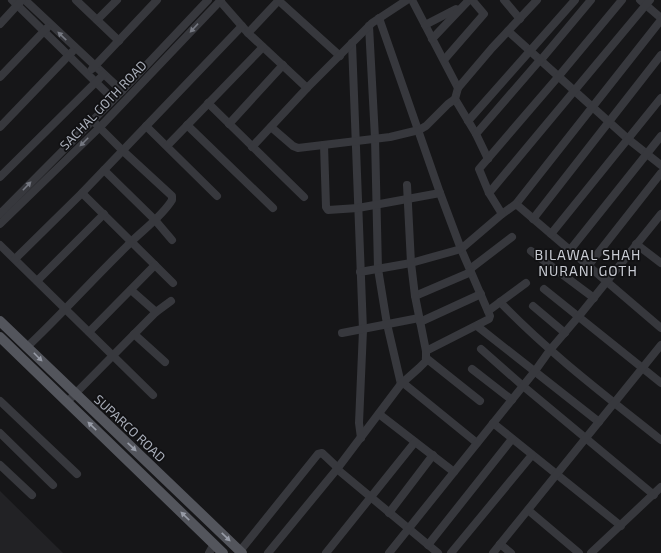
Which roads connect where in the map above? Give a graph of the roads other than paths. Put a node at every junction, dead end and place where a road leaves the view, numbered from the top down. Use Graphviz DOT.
graph roads {
  1 [pos="76,0"];
  2 [pos="117,0"];
  3 [pos="157,0"];
  4 [pos="208,0"];
  5 [pos="279,0"];
  6 [pos="407,0"];
  7 [pos="412,0"];
  8 [pos="471,0"];
  9 [pos="504,0"];
  10 [pos="537,0"];
  11 [pos="575,0"];
  12 [pos="591,0"];
  13 [pos="622,0"];
  14 [pos="20,1"];
  15 [pos="220,1"];
  16 [pos="645,2"];
  17 [pos="460,10"];
  18 [pos="379,18"];
  19 [pos="520,19"];
  20 [pos="661,19"];
  21 [pos="97,20"];
  22 [pos="0,24"];
  23 [pos="51,25"];
  24 [pos="425,25"];
  25 [pos="242,26"];
  26 [pos="369,26"];
  27 [pos="44,31"];
  28 [pos="508,31"];
  29 [pos="248,33"];
  30 [pos="432,39"];
  31 [pos="119,41"];
  32 [pos="352,43"];
  33 [pos="262,47"];
  34 [pos="76,49"];
  35 [pos="530,51"];
  36 [pos="661,55"];
  37 [pos="69,56"];
  38 [pos="340,56"];
  39 [pos="444,60"];
  40 [pos="540,61"];
  41 [pos="282,65"];
  42 [pos="95,67"];
  43 [pos="87,74"];
  44 [pos="103,75"];
  45 [pos="0,77"];
  46 [pos="558,77"];
  47 [pos="95,82"];
  48 [pos="307,88"];
  49 [pos="458,88"];
  50 [pos="122,91"];
  51 [pos="574,91"];
  52 [pos="661,98"];
  53 [pos="114,99"];
  54 [pos="455,99"];
  55 [pos="208,103"];
  56 [pos="592,107"];
  57 [pos="468,120"];
  58 [pos="92,121"];
  59 [pos="609,122"];
  60 [pos="229,124"];
  61 [pos="187,125"];
  62 [pos="146,126"];
  63 [pos="272,126"];
  64 [pos="0,127"];
  65 [pos="100,127"];
  66 [pos="419,130"];
  67 [pos="476,134"];
  68 [pos="661,136"];
  69 [pos="375,138"];
  70 [pos="628,139"];
  71 [pos="356,140"];
  72 [pos="324,145"];
  73 [pos="167,146"];
  74 [pos="252,147"];
  75 [pos="122,150"];
  76 [pos="647,154"];
  77 [pos="488,159"];
  78 [pos="661,165"];
  79 [pos="104,170"];
  80 [pos="661,173"];
  81 [pos="0,177"];
  82 [pos="407,185"];
  83 [pos="82,193"];
  84 [pos="489,193"];
  85 [pos="440,194"];
  86 [pos="217,196"];
  87 [pos="304,197"];
  88 [pos="408,200"];
  89 [pos="516,204"];
  90 [pos="376,206"];
  91 [pos="273,208"];
  92 [pos="358,208"];
  93 [pos="0,214"];
  94 [pos="104,214"];
  95 [pos="502,214"];
  96 [pos="661,214"];
  97 [pos="534,219"];
  98 [pos="155,220"];
  99 [pos="0,224"];
  100 [pos="551,234"];
  101 [pos="512,237"];
  102 [pos="172,240"];
  103 [pos="131,241"];
  104 [pos="636,244"];
  105 [pos="0,245"];
  106 [pos="461,249"];
  107 [pos="570,250"];
  108 [pos="531,252"];
  109 [pos="15,259"];
  110 [pos="411,263"];
  111 [pos="661,263"];
  112 [pos="155,266"];
  113 [pos="588,266"];
  114 [pos="378,269"];
  115 [pos="471,270"];
  116 [pos="360,272"];
  117 [pos="37,281"];
  118 [pos="607,282"];
  119 [pos="173,283"];
  120 [pos="526,283"];
  121 [pos="544,289"];
  122 [pos="131,290"];
  123 [pos="481,294"];
  124 [pos="415,296"];
  125 [pos="594,298"];
  126 [pos="171,301"];
  127 [pos="500,302"];
  128 [pos="533,306"];
  129 [pos="66,309"];
  130 [pos="488,311"];
  131 [pos="156,312"];
  132 [pos="579,316"];
  133 [pos="420,320"];
  134 [pos="0,321"];
  135 [pos="387,324"];
  136 [pos="477,326"];
  137 [pos="661,328"];
  138 [pos="363,330"];
  139 [pos="89,332"];
  140 [pos="342,333"];
  141 [pos="565,333"];
  142 [pos="134,334"];
  143 [pos="0,337"];
  144 [pos="661,344"];
  145 [pos="28,347"];
  146 [pos="481,349"];
  147 [pos="550,350"];
  148 [pos="426,355"];
  149 [pos="113,356"];
  150 [pos="165,362"];
  151 [pos="643,367"];
  152 [pos="472,369"];
  153 [pos="535,371"];
  154 [pos="401,383"];
  155 [pos="661,383"];
  156 [pos="523,386"];
  157 [pos="75,393"];
  158 [pos="153,395"];
  159 [pos="512,400"];
  160 [pos="0,401"];
  161 [pos="480,401"];
  162 [pos="67,402"];
  163 [pos="615,403"];
  164 [pos="379,414"];
  165 [pos="599,422"];
  166 [pos="493,423"];
  167 [pos="0,433"];
  168 [pos="361,438"];
  169 [pos="586,438"];
  170 [pos="512,439"];
  171 [pos="661,440"];
  172 [pos="415,442"];
  173 [pos="477,442"];
  174 [pos="432,455"];
  175 [pos="532,455"];
  176 [pos="0,465"];
  177 [pos="337,469"];
  178 [pos="454,472"];
  179 [pos="76,474"];
  180 [pos="556,474"];
  181 [pos="53,485"];
  182 [pos="661,487"];
  183 [pos="32,495"];
  184 [pos="654,495"];
  185 [pos="371,498"];
  186 [pos="528,510"];
  187 [pos="389,513"];
  188 [pos="621,526"];
  189 [pos="409,529"];
  190 [pos="500,544"];
  191 [pos="428,545"];
  192 [pos="211,549"];
  193 [pos="238,551"];
  194 [pos="223,553"];
  195 [pos="268,553"];
  196 [pos="326,553"];
  197 [pos="389,553"];
  198 [pos="438,553"];
  199 [pos="451,553"];
  200 [pos="493,553"];
  201 [pos="511,553"];
  202 [pos="578,553"];
  203 [pos="591,553"];
  1 -- 21 [label="street"];
  2 -- 21 [label="street"];
  3 -- 31 [label="street"];
  4 -- 50 [label="street, SACHAL GOTH ROAD"];
  5 -- 29 [label="street"];
  5 -- 38 [label="street"];
  6 -- 18 [label="street"];
  7 -- 24 [label="street"];
  8 -- 17 [label="street"];
  8 -- 39 [label="street"];
  9 -- 19 [label="street"];
  10 -- 19 [label="street"];
  11 -- 35 [label="street"];
  12 -- 40 [label="street"];
  13 -- 46 [label="street"];
  14 -- 22 [label="street"];
  14 -- 23 [label="street"];
  14 -- 27 [label="street"];
  15 -- 25 [label="street"];
  15 -- 65 [label="street, SACHAL GOTH ROAD, one-way"];
  16 -- 20 [label="street"];
  16 -- 51 [label="street"];
  17 -- 24 [label="street"];
  17 -- 30 [label="street"];
  18 -- 26 [label="street"];
  18 -- 66 [label="street"];
  19 -- 28 [label="street"];
  20 -- 56 [label="street"];
  21 -- 31 [label="street"];
  23 -- 27 [label="street"];
  34 -- 23 [label="street, one-way"];
  24 -- 30 [label="street"];
  25 -- 29 [label="street"];
  25 -- 62 [label="street"];
  26 -- 32 [label="street"];
  26 -- 69 [label="street"];
  27 -- 37 [label="street"];
  27 -- 45 [label="street"];
  28 -- 35 [label="street"];
  28 -- 49 [label="street"];
  29 -- 33 [label="street"];
  30 -- 39 [label="street"];
  31 -- 42 [label="street"];
  32 -- 38 [label="street"];
  32 -- 71 [label="street"];
  33 -- 41 [label="street"];
  33 -- 55 [label="street"];
  34 -- 37 [label="street"];
  34 -- 42 [label="street"];
  35 -- 40 [label="street"];
  35 -- 57 [label="street"];
  36 -- 59 [label="street"];
  37 -- 43 [label="street"];
  37 -- 64 [label="street"];
  38 -- 48 [label="street"];
  39 -- 49 [label="street"];
  40 -- 46 [label="street"];
  40 -- 67 [label="street"];
  41 -- 48 [label="street"];
  41 -- 60 [label="street"];
  42 -- 43 [label="street"];
  42 -- 44 [label="street"];
  43 -- 47 [label="street"];
  44 -- 47 [label="street"];
  44 -- 50 [label="street"];
  46 -- 51 [label="street"];
  46 -- 77 [label="street"];
  47 -- 53 [label="street"];
  47 -- 81 [label="street"];
  48 -- 63 [label="street"];
  49 -- 54 [label="street"];
  50 -- 53 [label="street, SACHAL GOTH ROAD"];
  51 -- 56 [label="street"];
  51 -- 84 [label="street"];
  52 -- 70 [label="street"];
  53 -- 58 [label="street, SACHAL GOTH ROAD"];
  54 -- 57 [label="street"];
  54 -- 66 [label="street"];
  55 -- 60 [label="street"];
  55 -- 61 [label="street"];
  56 -- 59 [label="street"];
  56 -- 89 [label="street"];
  57 -- 67 [label="street"];
  58 -- 65 [label="street"];
  93 -- 58 [label="street, SACHAL GOTH ROAD, one-way"];
  59 -- 70 [label="street"];
  59 -- 97 [label="street"];
  60 -- 74 [label="street"];
  61 -- 73 [label="street"];
  61 -- 91 [label="street"];
  62 -- 73 [label="street"];
  62 -- 75 [label="street"];
  63 -- 72 [label="street"];
  63 -- 74 [label="street"];
  65 -- 75 [label="street"];
  65 -- 99 [label="street, SACHAL GOTH ROAD, one-way"];
  66 -- 69 [label="street"];
  66 -- 85 [label="street"];
  67 -- 77 [label="street"];
  68 -- 76 [label="street"];
  69 -- 71 [label="street"];
  69 -- 90 [label="street"];
  70 -- 76 [label="street"];
  70 -- 100 [label="street"];
  71 -- 72 [label="street"];
  71 -- 92 [label="street"];
  72 -- 92 [label="street"];
  73 -- 86 [label="street"];
  74 -- 87 [label="street"];
  75 -- 79 [label="street"];
  75 -- 98 [label="street"];
  76 -- 78 [label="street"];
  76 -- 107 [label="street"];
  77 -- 84 [label="street"];
  79 -- 83 [label="street"];
  79 -- 98 [label="street"];
  80 -- 113 [label="street"];
  82 -- 88 [label="street"];
  83 -- 94 [label="street"];
  83 -- 109 [label="street"];
  84 -- 95 [label="street"];
  85 -- 88 [label="street"];
  85 -- 106 [label="street"];
  88 -- 90 [label="street"];
  88 -- 110 [label="street"];
  89 -- 95 [label="street"];
  89 -- 97 [label="street"];
  90 -- 92 [label="street"];
  90 -- 114 [label="street"];
  92 -- 116 [label="street"];
  94 -- 103 [label="street"];
  94 -- 117 [label="street"];
  95 -- 106 [label="street"];
  96 -- 104 [label="street"];
  97 -- 100 [label="street"];
  98 -- 102 [label="street"];
  98 -- 103 [label="street"];
  100 -- 107 [label="street"];
  101 -- 115 [label="street"];
  103 -- 112 [label="street"];
  103 -- 129 [label="street"];
  104 -- 111 [label="street"];
  104 -- 118 [label="street"];
  105 -- 109 [label="street"];
  106 -- 110 [label="street"];
  106 -- 115 [label="street"];
  107 -- 113 [label="street"];
  108 -- 125 [label="street"];
  109 -- 117 [label="street"];
  110 -- 114 [label="street"];
  110 -- 124 [label="street"];
  112 -- 119 [label="street"];
  112 -- 122 [label="street"];
  113 -- 118 [label="street"];
  114 -- 116 [label="street"];
  114 -- 135 [label="street"];
  115 -- 123 [label="street"];
  115 -- 124 [label="street"];
  116 -- 138 [label="street"];
  117 -- 129 [label="street"];
  118 -- 125 [label="street"];
  118 -- 137 [label="street"];
  120 -- 127 [label="street"];
  121 -- 132 [label="street"];
  122 -- 131 [label="street"];
  122 -- 139 [label="street"];
  123 -- 130 [label="street"];
  123 -- 133 [label="street"];
  124 -- 133 [label="street"];
  125 -- 132 [label="street"];
  126 -- 131 [label="street"];
  127 -- 130 [label="street"];
  127 -- 147 [label="street"];
  128 -- 141 [label="street"];
  129 -- 139 [label="street"];
  129 -- 145 [label="street"];
  130 -- 136 [label="street"];
  131 -- 142 [label="street"];
  132 -- 141 [label="street"];
  132 -- 151 [label="street"];
  133 -- 135 [label="street"];
  133 -- 148 [label="street"];
  134 -- 145 [label="main road, SUPARCO ROAD"];
  135 -- 138 [label="street"];
  135 -- 154 [label="street"];
  136 -- 148 [label="street"];
  136 -- 153 [label="street"];
  138 -- 140 [label="street"];
  138 -- 168 [label="street"];
  139 -- 149 [label="street"];
  141 -- 147 [label="street"];
  142 -- 149 [label="street"];
  142 -- 150 [label="street"];
  143 -- 162 [label="main road, SUPARCO ROAD"];
  144 -- 151 [label="street"];
  145 -- 157 [label="main road, SUPARCO ROAD, one-way"];
  146 -- 156 [label="street"];
  147 -- 153 [label="street"];
  147 -- 163 [label="street"];
  148 -- 154 [label="street"];
  148 -- 161 [label="street"];
  149 -- 157 [label="street"];
  149 -- 158 [label="street"];
  151 -- 155 [label="street"];
  151 -- 163 [label="street"];
  152 -- 159 [label="street"];
  153 -- 156 [label="street"];
  153 -- 165 [label="street"];
  154 -- 164 [label="street"];
  154 -- 173 [label="street"];
  156 -- 159 [label="street"];
  156 -- 169 [label="street"];
  157 -- 162 [label="street"];
  157 -- 193 [label="main road, SUPARCO ROAD, one-way"];
  159 -- 166 [label="street"];
  160 -- 179 [label="street"];
  192 -- 162 [label="main road, SUPARCO ROAD, one-way"];
  163 -- 165 [label="street"];
  163 -- 171 [label="street"];
  164 -- 168 [label="street"];
  164 -- 172 [label="street"];
  165 -- 169 [label="street"];
  166 -- 170 [label="street"];
  166 -- 173 [label="street"];
  167 -- 181 [label="street"];
  168 -- 177 [label="street"];
  169 -- 180 [label="street"];
  169 -- 184 [label="street"];
  170 -- 175 [label="street"];
  170 -- 191 [label="street"];
  172 -- 174 [label="street"];
  172 -- 185 [label="street"];
  173 -- 178 [label="street"];
  174 -- 178 [label="street"];
  174 -- 187 [label="street"];
  175 -- 180 [label="street"];
  175 -- 199 [label="street"];
  176 -- 183 [label="street"];
  177 -- 185 [label="street"];
  177 -- 193 [label="street"];
  177 -- 195 [label="street"];
  178 -- 189 [label="street"];
  180 -- 186 [label="street"];
  180 -- 188 [label="street"];
  182 -- 184 [label="street"];
  184 -- 188 [label="street"];
  185 -- 187 [label="street"];
  185 -- 196 [label="street"];
  186 -- 190 [label="street"];
  186 -- 202 [label="street"];
  187 -- 189 [label="street"];
  188 -- 203 [label="street"];
  189 -- 191 [label="street"];
  189 -- 197 [label="street"];
  190 -- 200 [label="street"];
  190 -- 201 [label="street"];
  191 -- 198 [label="street"];
  192 -- 194 [label="main road, SUPARCO ROAD"];
}
